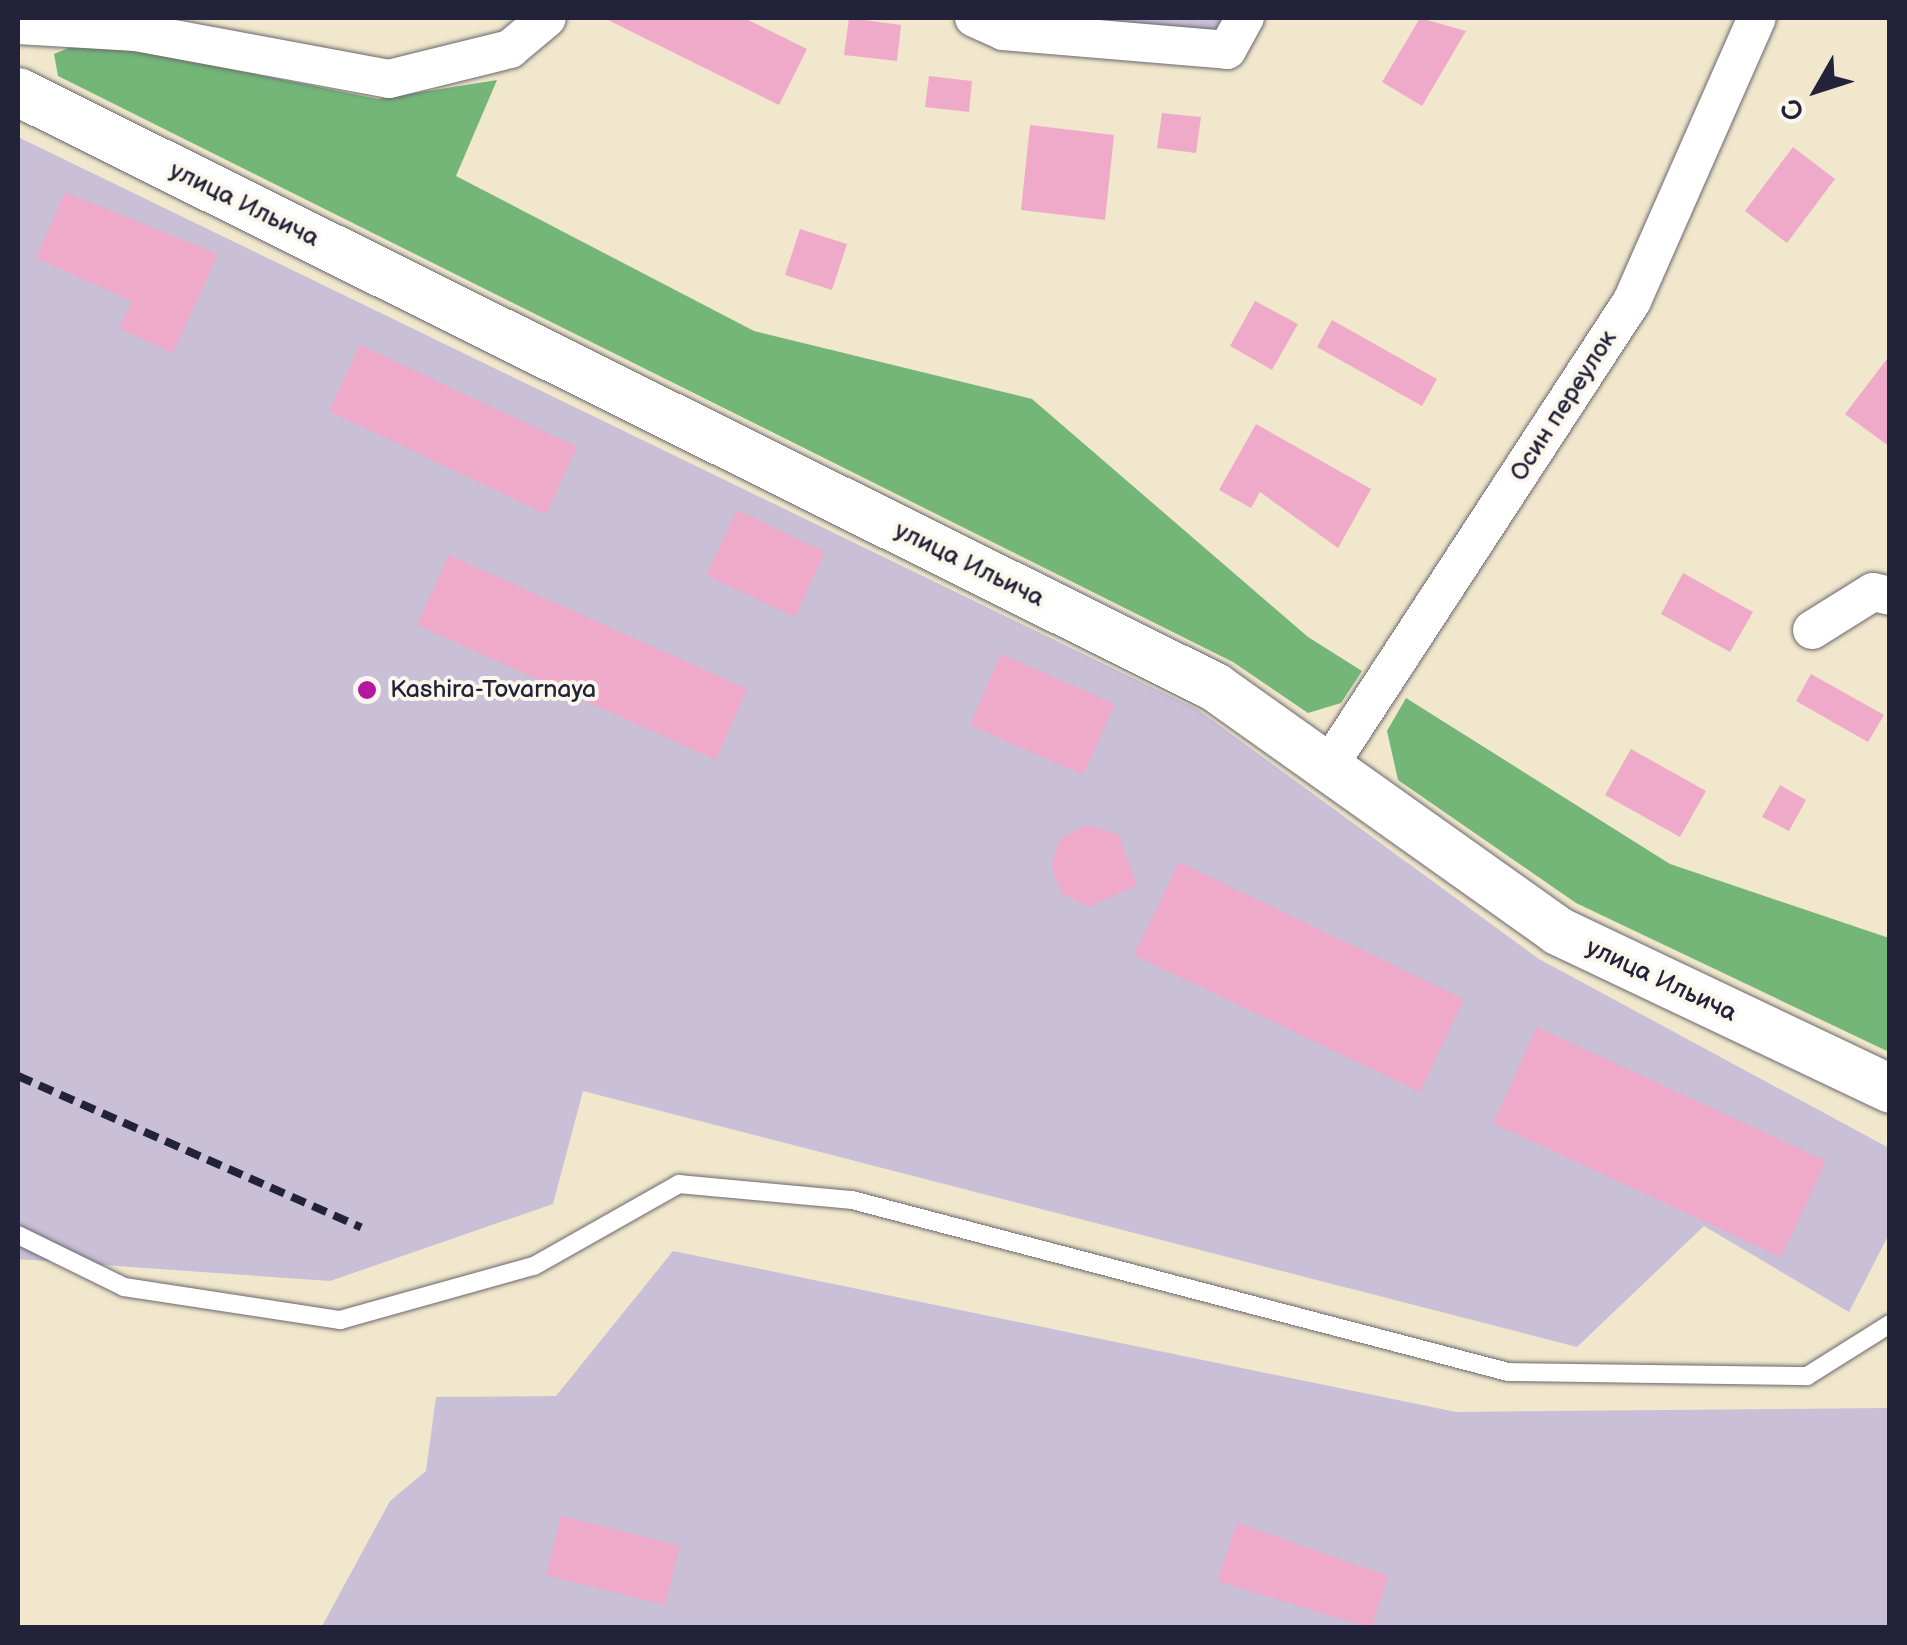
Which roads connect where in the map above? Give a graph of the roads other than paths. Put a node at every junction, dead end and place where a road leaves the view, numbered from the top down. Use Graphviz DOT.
graph roads {
  1 [pos="547,18"];
  2 [pos="974,18"];
  3 [pos="1757,18"];
  4 [pos="18,25"];
  5 [pos="1236,34"];
  6 [pos="18,92"];
  7 [pos="1890,596"];
  8 [pos="1812,630"];
  9 [pos="1326,770"];
  10 [pos="1890,1089"];
  11 [pos="18,1235"];
  12 [pos="1890,1324"];
  1 -- 4 [label="street"];
  2 -- 5 [label="street"];
  3 -- 9 [label="street, Осин переулок"];
  6 -- 9 [label="street, улица Ильича"];
  7 -- 8 [label="street"];
  9 -- 10 [label="street, улица Ильича"];
  11 -- 12 [label="lane"];
}
